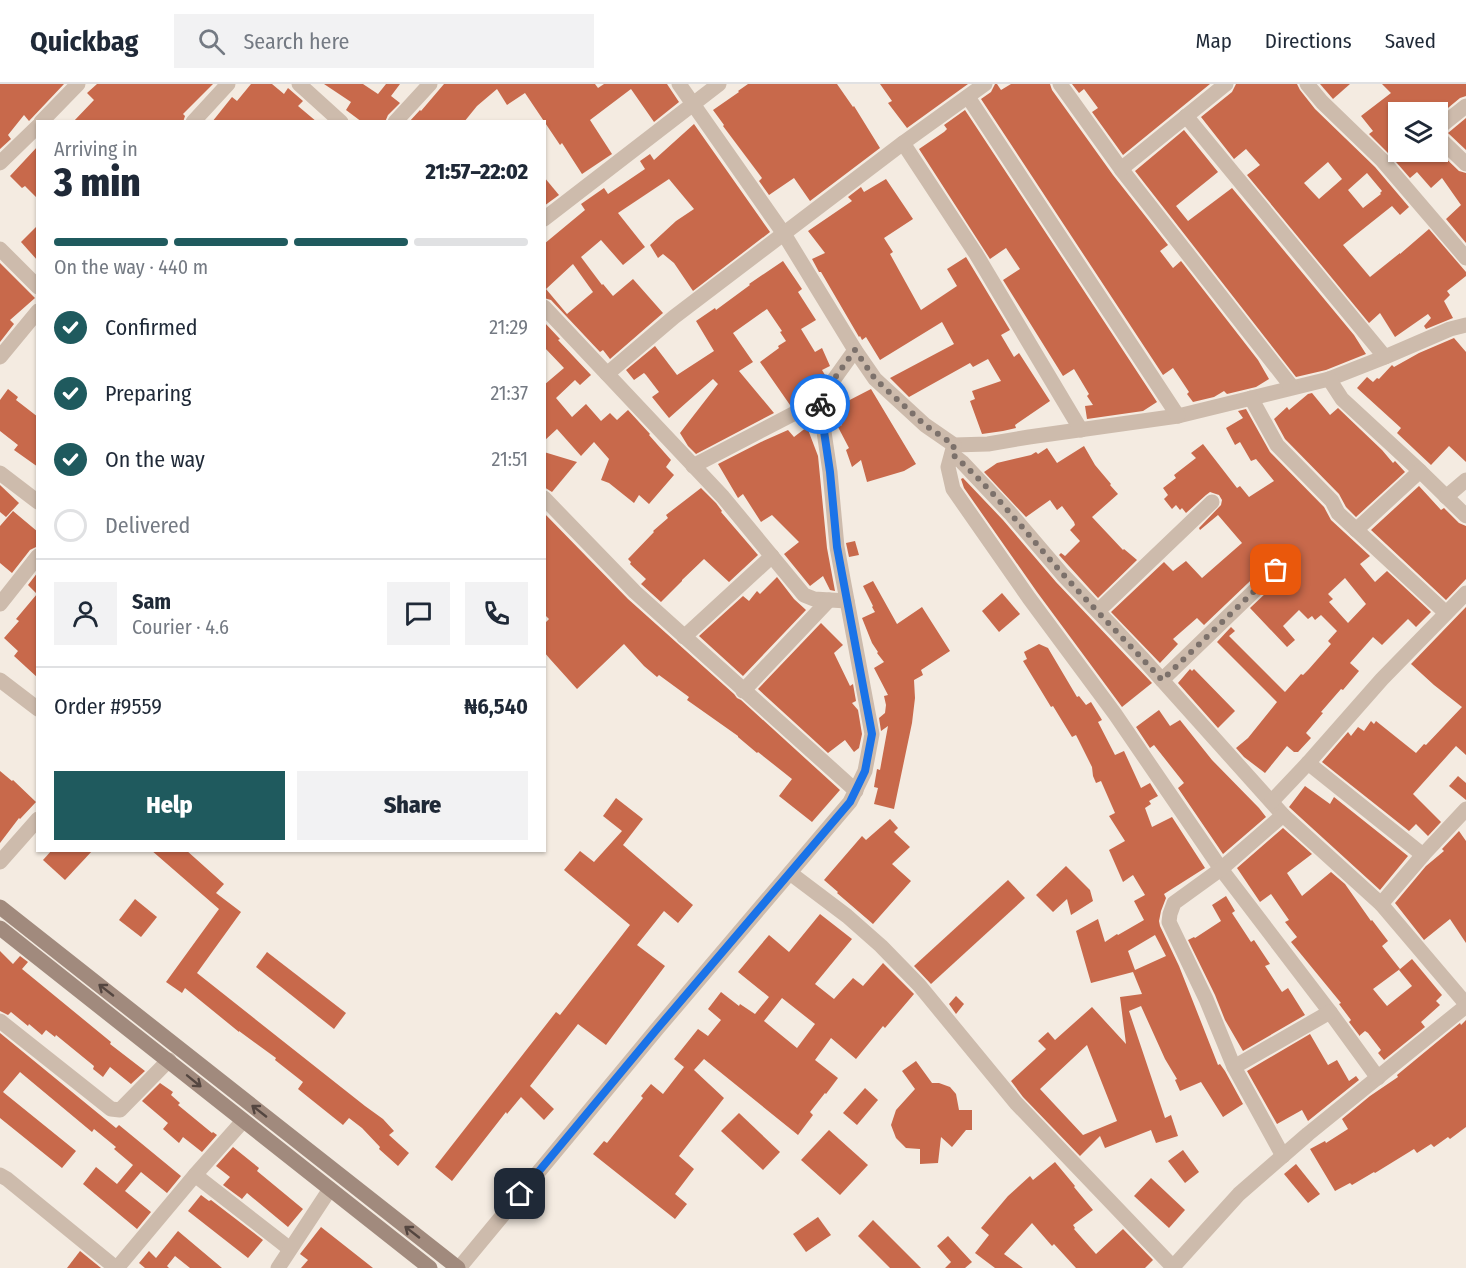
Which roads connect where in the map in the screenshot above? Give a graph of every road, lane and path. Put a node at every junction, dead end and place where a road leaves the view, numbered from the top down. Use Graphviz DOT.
graph roads {
  1 [pos="78,84"];
  2 [pos="228,84"];
  3 [pos="299,84"];
  4 [pos="430,84"];
  5 [pos="679,84"];
  6 [pos="719,84"];
  7 [pos="985,84"];
  8 [pos="1060,84"];
  9 [pos="1226,84"];
  10 [pos="1306,84"];
  11 [pos="968,97"];
  12 [pos="693,105"];
  13 [pos="1466,106"];
  14 [pos="1186,116"];
  15 [pos="43,120"];
  16 [pos="195,120"];
  17 [pos="338,120"];
  18 [pos="397,120"];
  19 [pos="1448,120"];
  20 [pos="36,128"];
  21 [pos="903,143"];
  22 [pos="1448,147"];
  23 [pos="0,163"];
  24 [pos="1466,164"];
  25 [pos="1121,169"];
  26 [pos="546,217"];
  27 [pos="784,234"];
  28 [pos="0,249"];
  29 [pos="1466,258"];
  30 [pos="36,285"];
  31 [pos="546,309"];
  32 [pos="36,313"];
  33 [pos="1466,325"];
  34 [pos="855,350"];
  35 [pos="0,357"];
  36 [pos="1385,357"];
  37 [pos="606,374"];
  38 [pos="1329,379"];
  39 [pos="1292,387"];
  40 [pos="1251,398"];
  41 [pos="820,400"];
  42 [pos="1178,416"];
  43 [pos="1081,430"];
  44 [pos="953,449"];
  45 [pos="693,466"];
  46 [pos="1420,471"];
  47 [pos="0,473"];
  48 [pos="1466,480"];
  49 [pos="1446,497"];
  50 [pos="36,500"];
  51 [pos="546,500"];
  52 [pos="1212,502"];
  53 [pos="1466,516"];
  54 [pos="1356,530"];
  55 [pos="772,556"];
  56 [pos="36,559"];
  57 [pos="1276,570"];
  58 [pos="1466,593"];
  59 [pos="829,600"];
  60 [pos="848,601"];
  61 [pos="0,604"];
  62 [pos="1098,611"];
  63 [pos="1446,613"];
  64 [pos="684,637"];
  65 [pos="0,680"];
  66 [pos="1162,680"];
  67 [pos="743,691"];
  68 [pos="36,707"];
  69 [pos="1308,763"];
  70 [pos="855,791"];
  71 [pos="1272,801"];
  72 [pos="1466,809"];
  73 [pos="1284,815"];
  74 [pos="36,821"];
  75 [pos="1423,855"];
  76 [pos="0,862"];
  77 [pos="1221,869"];
  78 [pos="790,873"];
  79 [pos="1381,904"];
  80 [pos="0,907"];
  81 [pos="0,928"];
  82 [pos="1466,1005"];
  83 [pos="1330,1012"];
  84 [pos="0,1021"];
  85 [pos="169,1060"];
  86 [pos="1234,1067"];
  87 [pos="1378,1078"];
  88 [pos="243,1120"];
  89 [pos="1283,1156"];
  90 [pos="0,1175"];
  91 [pos="195,1175"];
  92 [pos="330,1189"];
  93 [pos="290,1249"];
  94 [pos="1173,1267"];
  95 [pos="116,1268"];
  96 [pos="278,1268"];
  97 [pos="430,1268"];
  98 [pos="458,1268"];
  1 -- 15 [label="street"];
  2 -- 16 [label="street"];
  3 -- 17 [label="street"];
  4 -- 18 [label="street"];
  5 -- 12 [label="street"];
  6 -- 12 [label="street"];
  7 -- 11 [label="street"];
  8 -- 25 [label="street"];
  9 -- 14 [label="street"];
  10 -- 29 [label="street"];
  11 -- 21 [label="street"];
  11 -- 42 [label="street"];
  12 -- 26 [label="street"];
  12 -- 27 [label="street"];
  13 -- 19 [label="street"];
  14 -- 25 [label="street"];
  14 -- 36 [label="street"];
  20 -- 23 [label="street"];
  21 -- 27 [label="street"];
  21 -- 43 [label="street"];
  22 -- 24 [label="street"];
  25 -- 39 [label="street"];
  27 -- 34 [label="street"];
  27 -- 37 [label="street"];
  28 -- 30 [label="street"];
  31 -- 37 [label="street"];
  32 -- 35 [label="street"];
  33 -- 36 [label="street"];
  34 -- 41 [label="street"];
  34 -- 44 [label="street"];
  36 -- 38 [label="street"];
  37 -- 45 [label="street"];
  38 -- 39 [label="street"];
  38 -- 46 [label="street"];
  39 -- 40 [label="street"];
  40 -- 42 [label="street"];
  40 -- 54 [label="street"];
  41 -- 45 [label="street"];
  41 -- 60 [label="street"];
  42 -- 43 [label="street"];
  43 -- 44 [label="street"];
  44 -- 62 [label="street"];
  44 -- 77 [label="street"];
  45 -- 55 [label="street"];
  46 -- 49 [label="street"];
  46 -- 54 [label="street"];
  47 -- 50 [label="street"];
  48 -- 49 [label="street"];
  49 -- 53 [label="street"];
  51 -- 64 [label="street"];
  52 -- 62 [label="street"];
  54 -- 63 [label="street"];
  55 -- 59 [label="street"];
  55 -- 64 [label="street"];
  56 -- 61 [label="street"];
  57 -- 66 [label="street"];
  58 -- 63 [label="street"];
  59 -- 60 [label="street"];
  59 -- 67 [label="street"];
  60 -- 70 [label="street"];
  62 -- 66 [label="street"];
  63 -- 69 [label="street"];
  64 -- 67 [label="street"];
  65 -- 68 [label="street"];
  66 -- 71 [label="street"];
  67 -- 70 [label="street"];
  69 -- 71 [label="street"];
  69 -- 75 [label="street"];
  70 -- 78 [label="street"];
  71 -- 73 [label="street"];
  72 -- 75 [label="street"];
  73 -- 77 [label="street"];
  73 -- 79 [label="street"];
  74 -- 76 [label="street"];
  75 -- 79 [label="street"];
  77 -- 83 [label="street"];
  77 -- 86 [label="street"];
  78 -- 94 [label="street"];
  78 -- 98 [label="street"];
  79 -- 82 [label="street"];
  98 -- 80 [label="street, one-way"];
  81 -- 85 [label="street"];
  82 -- 87 [label="street"];
  83 -- 86 [label="street"];
  83 -- 87 [label="street"];
  84 -- 85 [label="street"];
  85 -- 88 [label="street, one-way"];
  86 -- 89 [label="street"];
  87 -- 89 [label="street"];
  88 -- 91 [label="street"];
  88 -- 92 [label="street"];
  89 -- 94 [label="street"];
  90 -- 95 [label="street"];
  91 -- 93 [label="street"];
  91 -- 95 [label="street"];
  92 -- 93 [label="street"];
  92 -- 97 [label="street"];
  93 -- 96 [label="street"];
}
